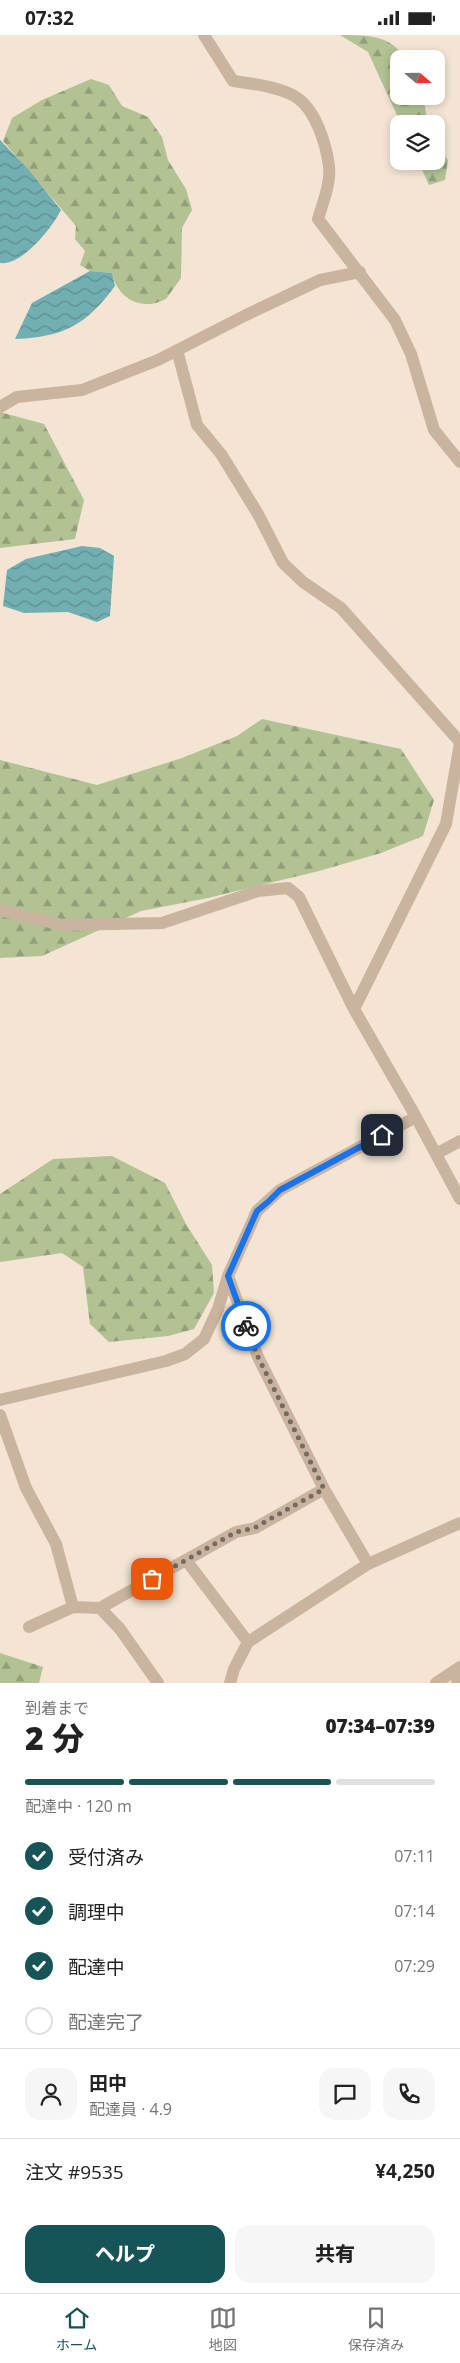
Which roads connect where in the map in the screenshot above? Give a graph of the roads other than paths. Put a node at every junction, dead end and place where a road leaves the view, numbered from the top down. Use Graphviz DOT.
graph roads {
  1 [pos="204,35"];
  2 [pos="360,272"];
  3 [pos="177,351"];
  4 [pos="0,407"];
  5 [pos="460,462"];
  6 [pos="460,742"];
  7 [pos="0,911"];
  8 [pos="354,1009"];
  9 [pos="416,1117"];
  10 [pos="460,1141"];
  11 [pos="436,1154"];
  12 [pos="460,1199"];
  13 [pos="228,1276"];
  14 [pos="0,1400"];
  15 [pos="0,1415"];
  16 [pos="324,1489"];
  17 [pos="460,1523"];
  18 [pos="186,1560"];
  19 [pos="368,1564"];
  20 [pos="73,1607"];
  21 [pos="100,1608"];
  22 [pos="29,1627"];
  23 [pos="248,1642"];
  24 [pos="460,1667"];
  25 [pos="460,1676"];
  26 [pos="158,1683"];
  27 [pos="230,1683"];
  28 [pos="436,1683"];
  29 [pos="457,1683"];
  1 -- 2 [label="street"];
  2 -- 3 [label="street"];
  2 -- 5 [label="street"];
  3 -- 4 [label="street"];
  3 -- 6 [label="street"];
  6 -- 8 [label="street"];
  7 -- 8 [label="street"];
  8 -- 9 [label="street"];
  9 -- 11 [label="street"];
  9 -- 13 [label="street"];
  10 -- 11 [label="street"];
  11 -- 12 [label="street"];
  13 -- 14 [label="street"];
  13 -- 16 [label="street"];
  15 -- 20 [label="street"];
  16 -- 18 [label="street"];
  16 -- 19 [label="street"];
  17 -- 19 [label="street"];
  18 -- 21 [label="street"];
  18 -- 23 [label="street"];
  19 -- 23 [label="street"];
  20 -- 21 [label="street"];
  20 -- 22 [label="street"];
  21 -- 26 [label="street"];
  23 -- 27 [label="street"];
  24 -- 28 [label="street"];
  25 -- 29 [label="street"];
}
